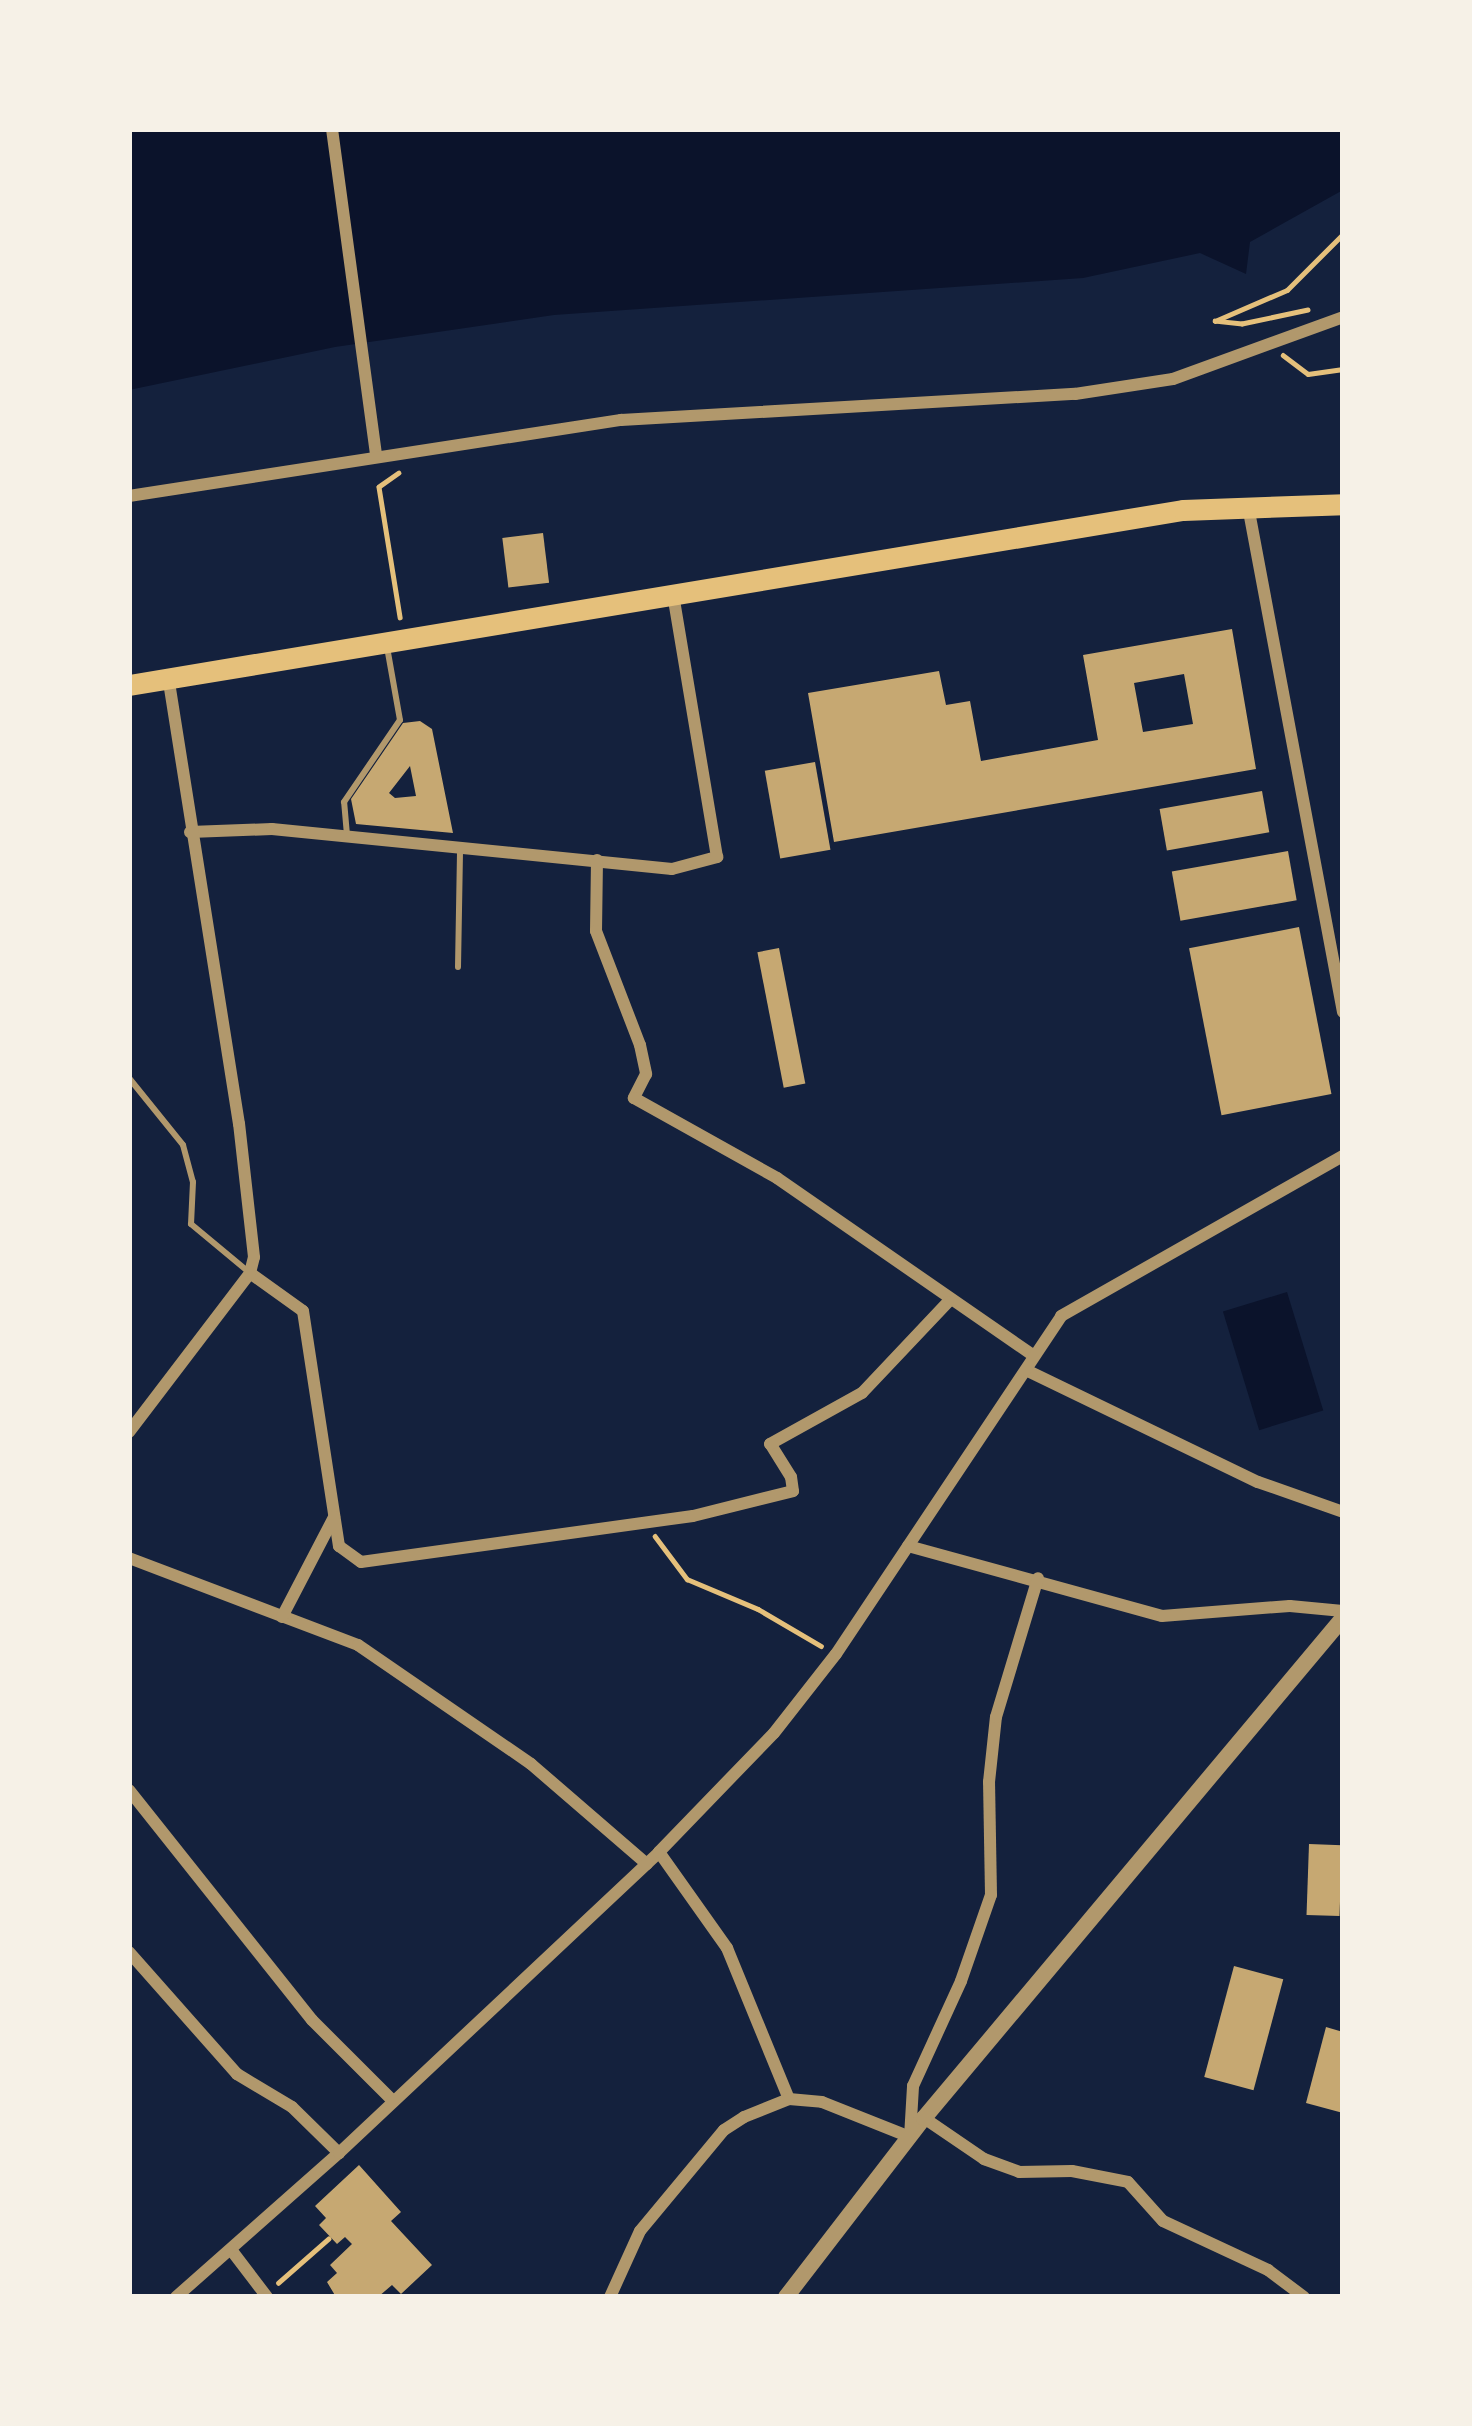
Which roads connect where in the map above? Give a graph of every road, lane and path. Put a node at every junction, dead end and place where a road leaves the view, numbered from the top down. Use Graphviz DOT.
graph roads {
  1 [pos="332,129"];
  2 [pos="1343,234"];
  3 [pos="1323,307"];
  4 [pos="1343,317"];
  5 [pos="1276,346"];
  6 [pos="1343,369"];
  7 [pos="376,454"];
  8 [pos="409,466"];
  9 [pos="129,496"];
  10 [pos="1248,503"];
  11 [pos="1343,504"];
  12 [pos="672,594"];
  13 [pos="395,642"];
  14 [pos="168,678"];
  15 [pos="129,685"];
  16 [pos="190,832"];
  17 [pos="347,835"];
  18 [pos="460,849"];
  19 [pos="597,860"];
  20 [pos="1337,932"];
  21 [pos="458,967"];
  22 [pos="1343,1012"];
  23 [pos="129,1078"];
  24 [pos="1343,1156"];
  25 [pos="250,1273"];
  26 [pos="948,1301"];
  27 [pos="1033,1355"];
  28 [pos="1028,1371"];
  29 [pos="129,1432"];
  30 [pos="1343,1512"];
  31 [pos="334,1516"];
  32 [pos="644,1522"];
  33 [pos="908,1546"];
  34 [pos="129,1558"];
  35 [pos="1038,1578"];
  36 [pos="1343,1614"];
  37 [pos="282,1617"];
  38 [pos="836,1654"];
  39 [pos="129,1790"];
  40 [pos="659,1852"];
  41 [pos="647,1864"];
  42 [pos="129,1952"];
  43 [pos="789,2099"];
  44 [pos="393,2101"];
  45 [pos="924,2118"];
  46 [pos="910,2137"];
  47 [pos="338,2153"];
  48 [pos="328,2239"];
  49 [pos="232,2251"];
  50 [pos="266,2296"];
  51 [pos="176,2297"];
  52 [pos="610,2297"];
  53 [pos="786,2297"];
  54 [pos="1304,2297"];
  1 -- 7 [label="street"];
  2 -- 3 [label="path"];
  4 -- 5 [label="street"];
  5 -- 6 [label="path"];
  5 -- 7 [label="street"];
  7 -- 9 [label="street"];
  8 -- 13 [label="path"];
  10 -- 11 [label="main road"];
  10 -- 12 [label="main road"];
  10 -- 20 [label="street"];
  12 -- 13 [label="main road"];
  12 -- 19 [label="street"];
  13 -- 14 [label="main road"];
  13 -- 17 [label="lane"];
  14 -- 15 [label="main road"];
  14 -- 16 [label="street"];
  16 -- 17 [label="street"];
  16 -- 25 [label="street"];
  17 -- 18 [label="street"];
  18 -- 19 [label="street"];
  18 -- 21 [label="lane"];
  19 -- 26 [label="street"];
  20 -- 22 [label="street"];
  23 -- 25 [label="lane"];
  24 -- 27 [label="street"];
  25 -- 29 [label="street"];
  25 -- 31 [label="street"];
  26 -- 27 [label="street"];
  26 -- 32 [label="street"];
  27 -- 28 [label="street"];
  28 -- 30 [label="street"];
  28 -- 33 [label="street"];
  31 -- 32 [label="street"];
  31 -- 37 [label="street"];
  32 -- 38 [label="path"];
  33 -- 35 [label="street"];
  33 -- 38 [label="street"];
  34 -- 37 [label="street"];
  35 -- 36 [label="street"];
  35 -- 46 [label="street"];
  36 -- 45 [label="street"];
  37 -- 41 [label="street"];
  38 -- 40 [label="street"];
  39 -- 44 [label="street"];
  40 -- 41 [label="street"];
  40 -- 43 [label="street"];
  41 -- 44 [label="street"];
  42 -- 47 [label="street"];
  43 -- 46 [label="street"];
  43 -- 52 [label="street"];
  44 -- 47 [label="street"];
  45 -- 46 [label="street"];
  45 -- 54 [label="street"];
  46 -- 53 [label="street"];
  47 -- 49 [label="street"];
  48 -- 50 [label="path"];
  49 -- 50 [label="street"];
  49 -- 51 [label="street"];
}
